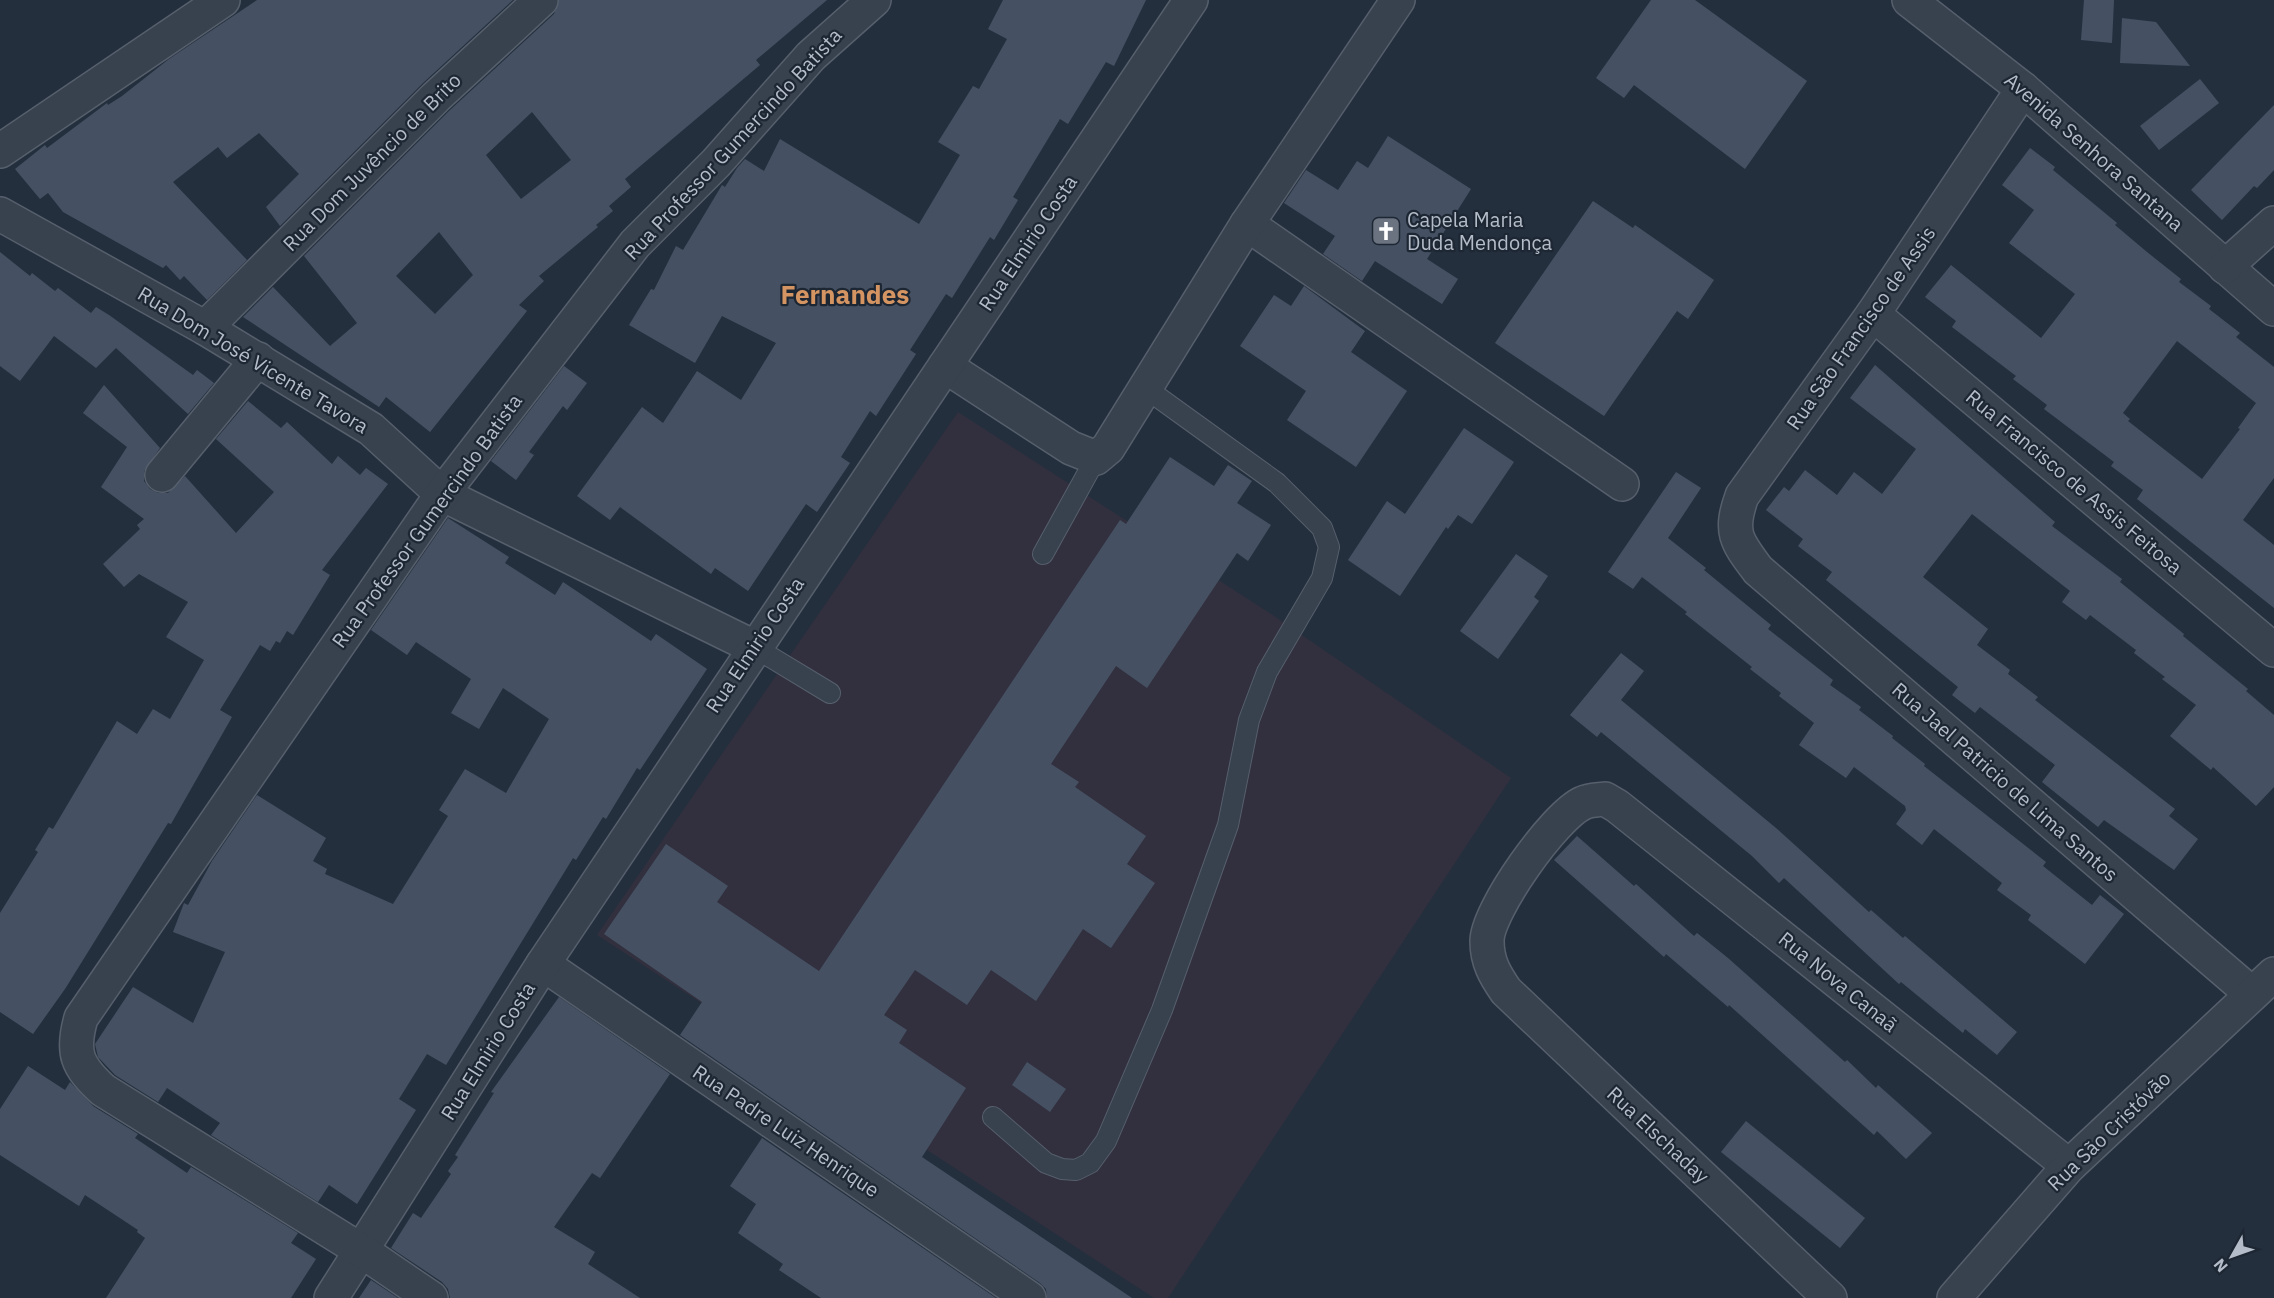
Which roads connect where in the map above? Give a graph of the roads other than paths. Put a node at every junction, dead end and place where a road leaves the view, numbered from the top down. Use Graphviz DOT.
graph roads {
  1 [pos="223,0"];
  2 [pos="541,0"];
  3 [pos="874,0"];
  4 [pos="1191,0"];
  5 [pos="1398,0"];
  6 [pos="1909,0"];
  7 [pos="2023,89"];
  8 [pos="0,151"];
  9 [pos="0,213"];
  10 [pos="2274,223"];
  11 [pos="1248,224"];
  12 [pos="2225,267"];
  13 [pos="2274,309"];
  14 [pos="1873,314"];
  15 [pos="205,328"];
  16 [pos="258,359"];
  17 [pos="945,366"];
  18 [pos="1144,387"];
  19 [pos="1096,458"];
  20 [pos="162,476"];
  21 [pos="1622,484"];
  22 [pos="442,494"];
  23 [pos="1043,554"];
  24 [pos="1758,570"];
  25 [pos="754,647"];
  26 [pos="2274,650"];
  27 [pos="830,693"];
  28 [pos="543,964"];
  29 [pos="1490,968"];
  30 [pos="2263,984"];
  31 [pos="993,1117"];
  32 [pos="2069,1166"];
  33 [pos="362,1251"];
  34 [pos="331,1298"];
  35 [pos="431,1298"];
  36 [pos="1029,1298"];
  37 [pos="1830,1298"];
  38 [pos="1954,1298"];
  1 -- 8 [label="street"];
  2 -- 15 [label="street, Rua Dom Juvêncio de Brito"];
  3 -- 22 [label="street, Rua Professor Gumercindo Batista"];
  4 -- 17 [label="street, Rua Elmirio Costa"];
  5 -- 11 [label="street"];
  6 -- 7 [label="street, Avenida Senhora Santana"];
  7 -- 12 [label="street, Avenida Senhora Santana"];
  7 -- 14 [label="street, Rua São Francisco de Assis"];
  9 -- 15 [label="street, Rua Dom José Vicente Tavora"];
  10 -- 12 [label="street"];
  11 -- 18 [label="street"];
  11 -- 21 [label="street"];
  12 -- 13 [label="street, Avenida Senhora Santana"];
  14 -- 24 [label="street, Rua São Francisco de Assis"];
  14 -- 26 [label="street, Rua Francisco de Assis Feitosa"];
  15 -- 16 [label="street, Rua Dom José Vicente Tavora"];
  16 -- 20 [label="street"];
  16 -- 22 [label="street, Rua Dom José Vicente Tavora"];
  17 -- 19 [label="street"];
  17 -- 25 [label="street, Rua Elmirio Costa"];
  18 -- 19 [label="street"];
  18 -- 31 [label="lane"];
  19 -- 23 [label="lane"];
  22 -- 25 [label="street, Rua Dom José Vicente Tavora"];
  22 -- 33 [label="street, Rua Professor Gumercindo Batista"];
  24 -- 30 [label="street, Rua Jael Patricio de Lima Santos"];
  25 -- 27 [label="lane"];
  25 -- 28 [label="street, Rua Elmirio Costa"];
  28 -- 33 [label="street, Rua Elmirio Costa"];
  28 -- 36 [label="street, Rua Padre Luiz Henrique"];
  29 -- 32 [label="street, Rua Nova Canaã"];
  29 -- 37 [label="street, Rua Elschaday"];
  30 -- 32 [label="street, Rua São Cristóvão"];
  32 -- 38 [label="street, Rua São Cristóvão"];
  33 -- 34 [label="street, Rua Elmirio Costa"];
  33 -- 35 [label="street, Rua Professor Gumercindo Batista"];
}
